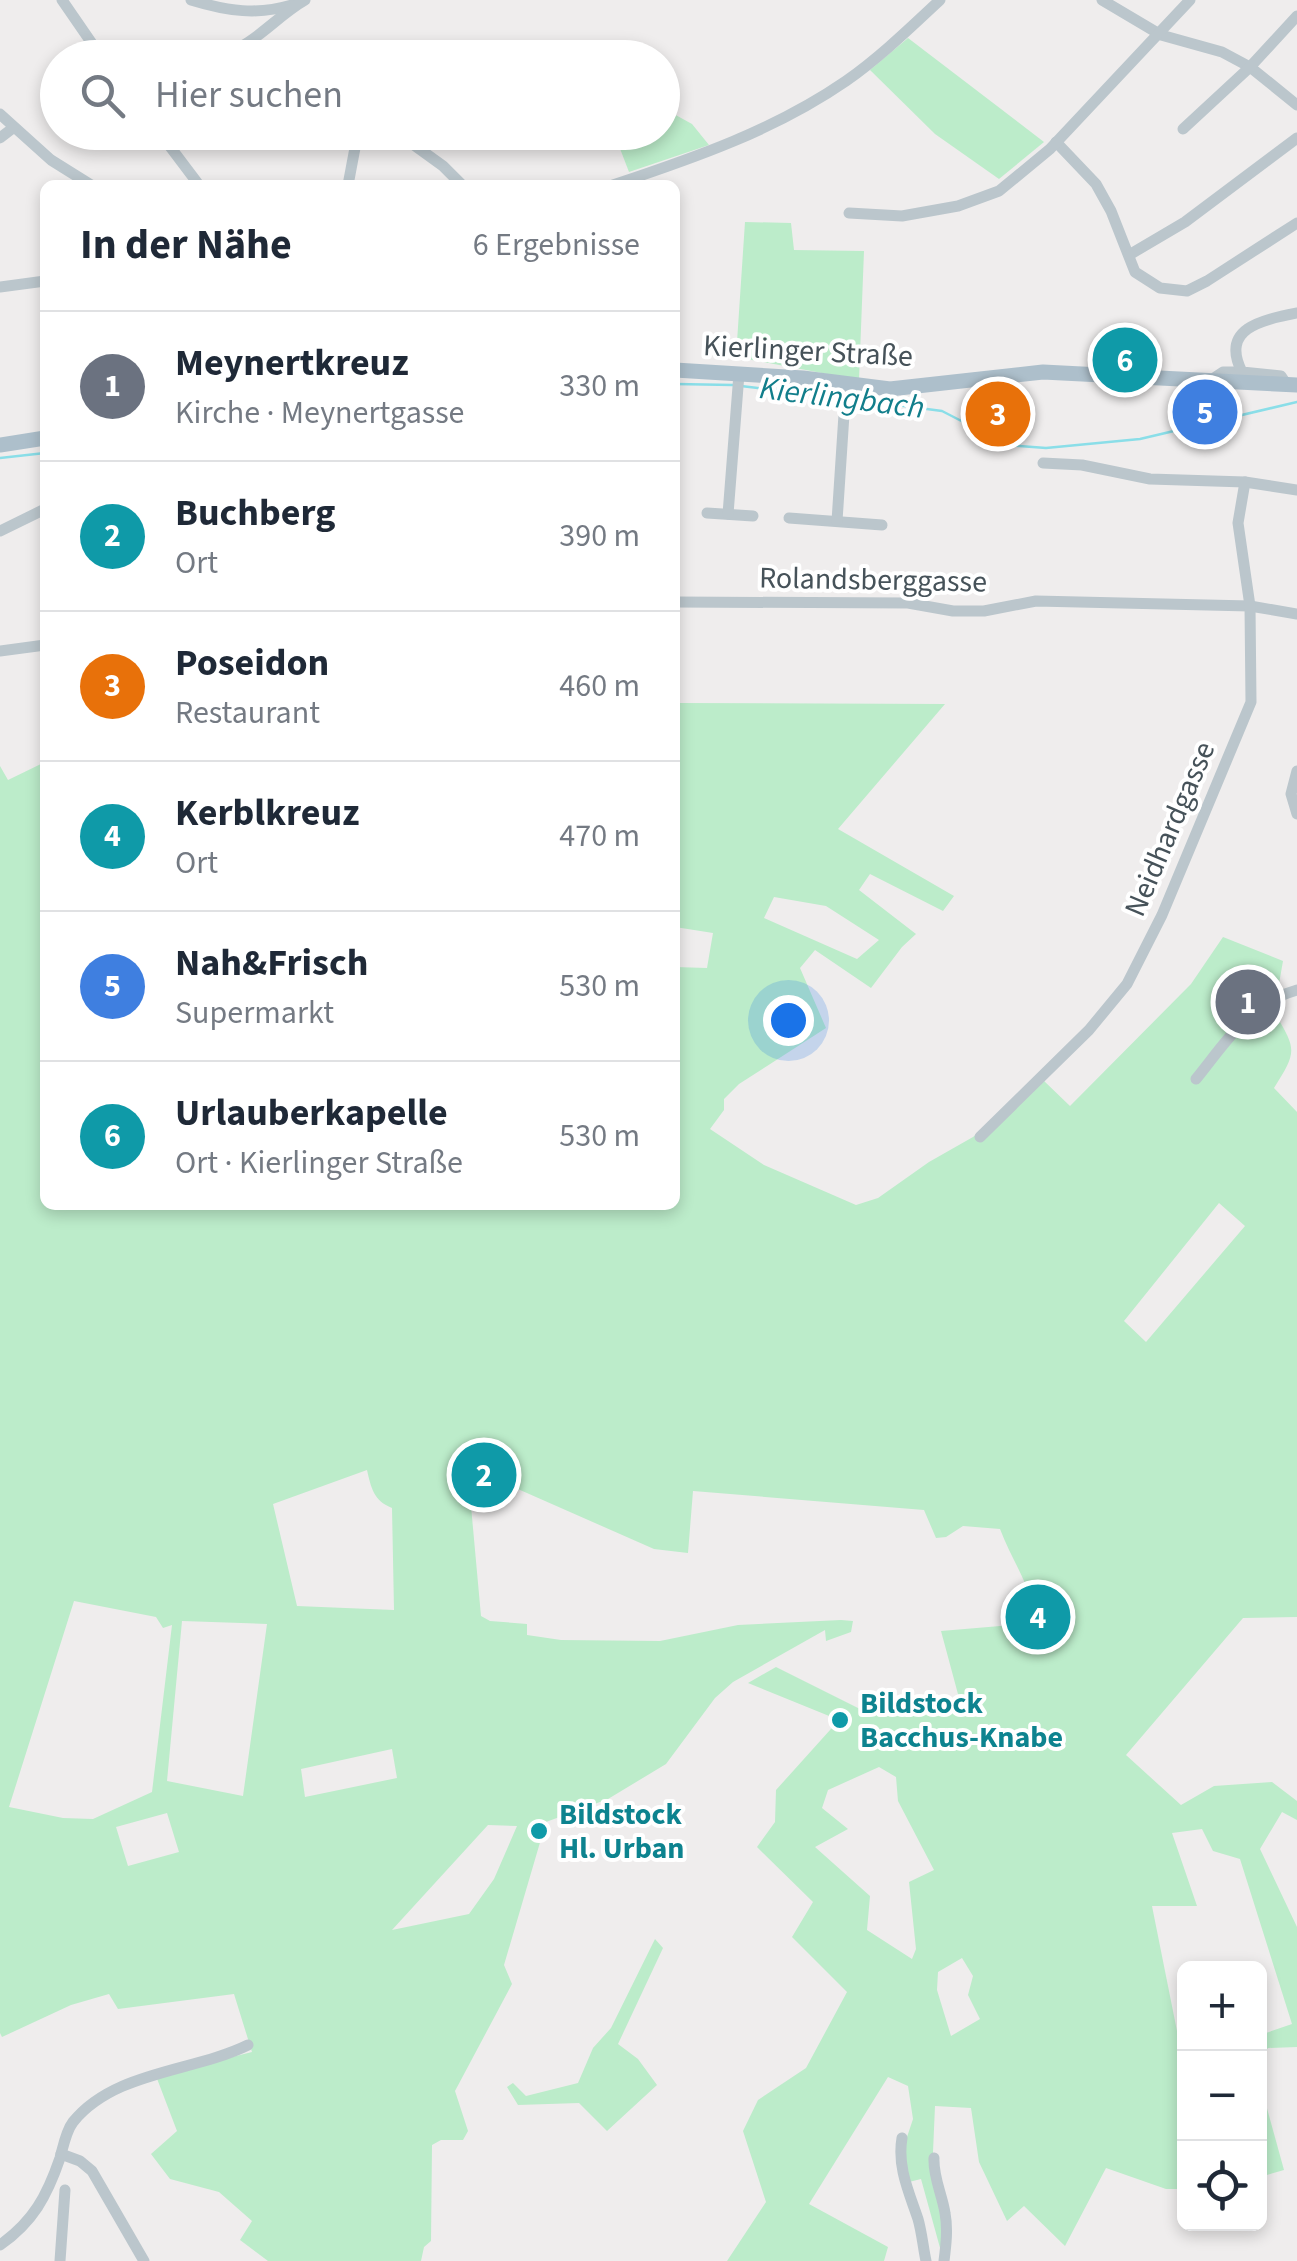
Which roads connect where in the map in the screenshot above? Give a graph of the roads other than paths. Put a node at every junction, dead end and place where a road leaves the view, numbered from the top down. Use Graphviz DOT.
graph roads {
  1 [pos="62,0"];
  2 [pos="192,0"];
  3 [pos="940,0"];
  4 [pos="1102,0"];
  5 [pos="1190,0"];
  6 [pos="303,1"];
  7 [pos="1297,16"];
  8 [pos="1161,35"];
  9 [pos="90,40"];
  10 [pos="253,40"];
  11 [pos="1250,67"];
  12 [pos="1297,105"];
  13 [pos="0,114"];
  14 [pos="13,128"];
  15 [pos="1183,130"];
  16 [pos="0,138"];
  17 [pos="1297,138"];
  18 [pos="1056,142"];
  19 [pos="176,150"];
  20 [pos="355,150"];
  21 [pos="421,150"];
  22 [pos="84,180"];
  23 [pos="196,180"];
  24 [pos="349,180"];
  25 [pos="457,180"];
  26 [pos="628,180"];
  27 [pos="849,212"];
  28 [pos="1297,223"];
  29 [pos="1130,255"];
  30 [pos="40,283"];
  31 [pos="0,287"];
  32 [pos="1297,313"];
  33 [pos="680,371"];
  34 [pos="1242,372"];
  35 [pos="738,380"];
  36 [pos="1211,380"];
  37 [pos="1292,385"];
  38 [pos="845,392"];
  39 [pos="40,439"];
  40 [pos="0,445"];
  41 [pos="1043,463"];
  42 [pos="1245,482"];
  43 [pos="1297,490"];
  44 [pos="40,511"];
  45 [pos="707,513"];
  46 [pos="728,514"];
  47 [pos="752,516"];
  48 [pos="789,518"];
  49 [pos="837,520"];
  50 [pos="882,525"];
  51 [pos="0,531"];
  52 [pos="680,602"];
  53 [pos="1250,606"];
  54 [pos="1297,614"];
  55 [pos="40,646"];
  56 [pos="0,651"];
  57 [pos="1297,771"];
  58 [pos="1297,814"];
  59 [pos="1297,990"];
  60 [pos="1196,1079"];
  61 [pos="980,1137"];
  62 [pos="248,2045"];
  63 [pos="902,2138"];
  64 [pos="61,2154"];
  65 [pos="934,2158"];
  66 [pos="64,2190"];
  67 [pos="0,2244"];
  68 [pos="60,2261"];
  69 [pos="144,2261"];
  70 [pos="926,2261"];
  71 [pos="944,2261"];
  1 -- 9 [label="street"];
  2 -- 6 [label="street"];
  3 -- 26 [label="street"];
  4 -- 8 [label="street"];
  5 -- 8 [label="street"];
  6 -- 10 [label="street"];
  7 -- 11 [label="street"];
  8 -- 11 [label="street"];
  8 -- 18 [label="street"];
  11 -- 12 [label="street"];
  11 -- 15 [label="street"];
  13 -- 14 [label="street"];
  14 -- 16 [label="street"];
  14 -- 22 [label="street"];
  17 -- 29 [label="street"];
  18 -- 27 [label="street"];
  18 -- 29 [label="street"];
  19 -- 23 [label="street"];
  20 -- 24 [label="street"];
  21 -- 25 [label="street"];
  28 -- 29 [label="street"];
  30 -- 31 [label="street"];
  32 -- 34 [label="street"];
  33 -- 35 [label="main road, Kierlinger Straße"];
  34 -- 36 [label="street"];
  34 -- 37 [label="street"];
  35 -- 38 [label="main road, Kierlinger Straße"];
  35 -- 46 [label="street"];
  36 -- 37 [label="main road, Kierlinger Straße"];
  36 -- 38 [label="main road, Kierlinger Straße"];
  38 -- 49 [label="street"];
  39 -- 40 [label="main road"];
  41 -- 42 [label="street"];
  42 -- 43 [label="street"];
  42 -- 53 [label="street, Neidhardgasse"];
  44 -- 51 [label="street"];
  45 -- 46 [label="street"];
  46 -- 47 [label="street"];
  48 -- 49 [label="street"];
  49 -- 50 [label="street"];
  52 -- 53 [label="street, Rolandsberggasse"];
  53 -- 54 [label="street, Rolandsberggasse"];
  53 -- 61 [label="street, Neidhardgasse"];
  55 -- 56 [label="street"];
  57 -- 58 [label="street"];
  59 -- 60 [label="street"];
  62 -- 64 [label="street"];
  63 -- 70 [label="street"];
  64 -- 67 [label="street"];
  64 -- 69 [label="street"];
  65 -- 71 [label="street"];
  66 -- 68 [label="street"];
}
